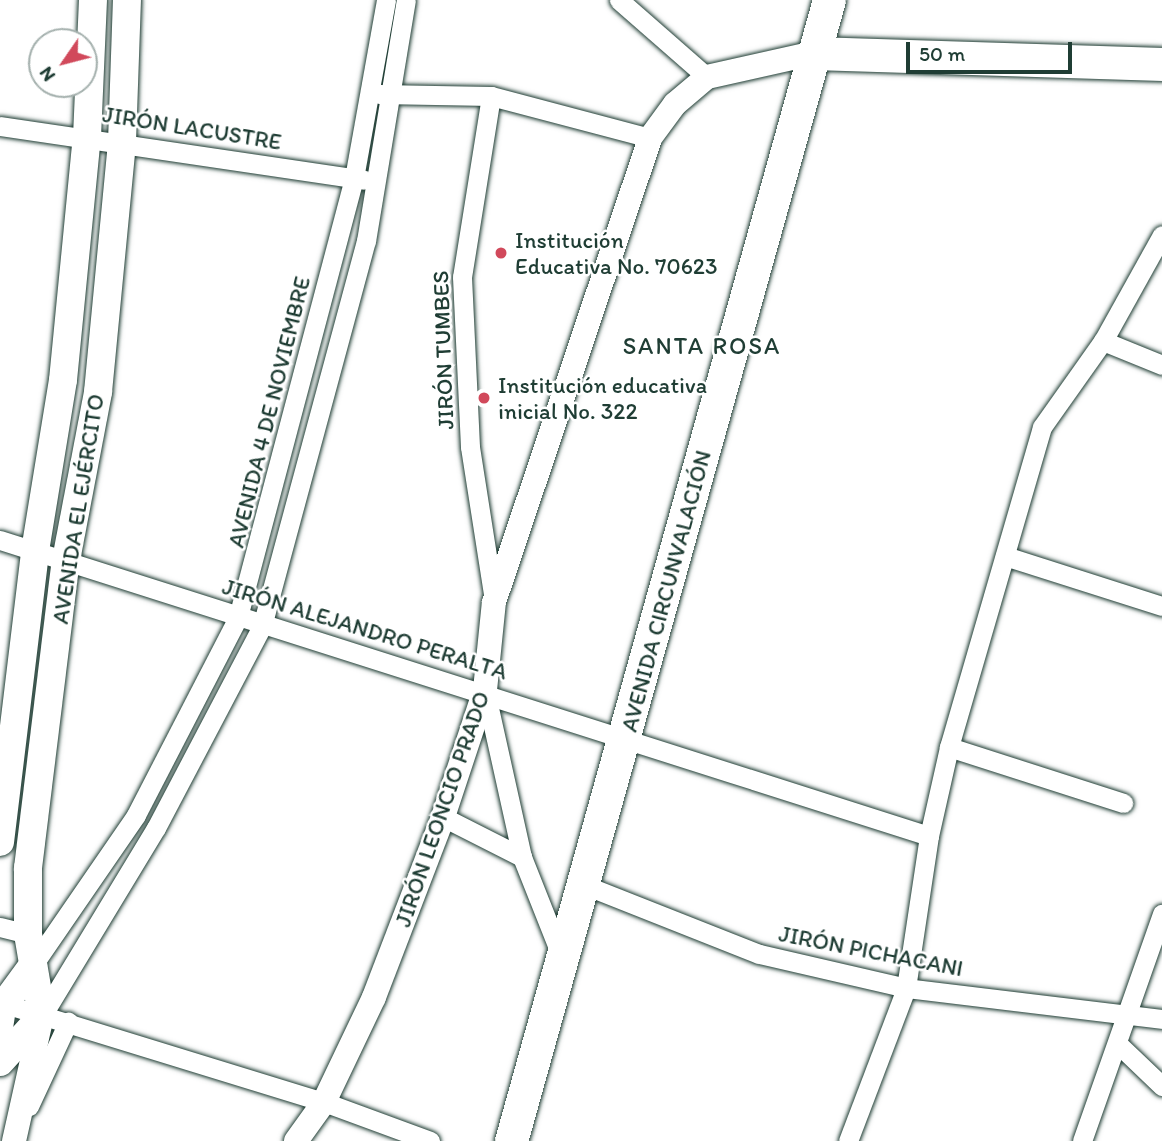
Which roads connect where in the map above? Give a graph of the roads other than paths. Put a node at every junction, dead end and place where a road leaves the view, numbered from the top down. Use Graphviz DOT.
graph roads {
  1 [pos="93,0"];
  2 [pos="127,0"];
  3 [pos="386,0"];
  4 [pos="406,0"];
  5 [pos="620,0"];
  6 [pos="830,0"];
  7 [pos="814,53"];
  8 [pos="1162,64"];
  9 [pos="707,77"];
  10 [pos="371,92"];
  11 [pos="391,95"];
  12 [pos="491,96"];
  13 [pos="0,127"];
  14 [pos="87,137"];
  15 [pos="650,138"];
  16 [pos="122,142"];
  17 [pos="354,178"];
  18 [pos="375,181"];
  19 [pos="1162,235"];
  20 [pos="1103,341"];
  21 [pos="1162,365"];
  22 [pos="0,540"];
  23 [pos="34,551"];
  24 [pos="1005,556"];
  25 [pos="66,560"];
  26 [pos="494,602"];
  27 [pos="1162,606"];
  28 [pos="238,617"];
  29 [pos="262,626"];
  30 [pos="485,690"];
  31 [pos="627,735"];
  32 [pos="949,747"];
  33 [pos="1123,803"];
  34 [pos="136,815"];
  35 [pos="443,817"];
  36 [pos="156,828"];
  37 [pos="929,836"];
  38 [pos="0,842"];
  39 [pos="522,857"];
  40 [pos="582,884"];
  41 [pos="1162,914"];
  42 [pos="0,927"];
  43 [pos="28,934"];
  44 [pos="562,958"];
  45 [pos="33,965"];
  46 [pos="0,975"];
  47 [pos="906,988"];
  48 [pos="3,1007"];
  49 [pos="1125,1013"];
  50 [pos="55,1019"];
  51 [pos="1162,1019"];
  52 [pos="0,1034"];
  53 [pos="1118,1044"];
  54 [pos="0,1062"];
  55 [pos="1162,1086"];
  56 [pos="324,1102"];
  57 [pos="17,1132"];
  58 [pos="296,1141"];
  59 [pos="430,1141"];
  60 [pos="511,1141"];
  61 [pos="848,1141"];
  62 [pos="1082,1141"];
  1 -- 14 [label="main road, AVENIDA EL EJÉRCITO"];
  2 -- 16 [label="main road, AVENIDA EL EJÉRCITO"];
  3 -- 10 [label="street, AVENIDA 4 DE NOVIEMBRE"];
  4 -- 11 [label="street"];
  5 -- 9 [label="street"];
  6 -- 7 [label="highway, AVENIDA CIRCUNVALACIÓN"];
  7 -- 8 [label="highway, JIRÓN LEONCIO PRADO"];
  7 -- 9 [label="street, JIRÓN LEONCIO PRADO"];
  7 -- 31 [label="highway, AVENIDA CIRCUNVALACIÓN"];
  9 -- 15 [label="street, JIRÓN LEONCIO PRADO"];
  10 -- 11 [label="street"];
  10 -- 17 [label="street, AVENIDA 4 DE NOVIEMBRE"];
  11 -- 12 [label="street"];
  11 -- 18 [label="street"];
  12 -- 15 [label="street"];
  12 -- 26 [label="street, JIRÓN TUMBES"];
  13 -- 14 [label="street, JIRÓN LACUSTRE"];
  14 -- 16 [label="street, JIRÓN LACUSTRE"];
  14 -- 23 [label="main road, AVENIDA EL EJÉRCITO"];
  15 -- 26 [label="street, JIRÓN LEONCIO PRADO"];
  16 -- 17 [label="street, JIRÓN LACUSTRE"];
  16 -- 25 [label="main road, AVENIDA EL EJÉRCITO"];
  17 -- 18 [label="street, JIRÓN LACUSTRE"];
  17 -- 28 [label="street, AVENIDA 4 DE NOVIEMBRE"];
  18 -- 29 [label="street"];
  19 -- 20 [label="street"];
  20 -- 21 [label="street"];
  20 -- 24 [label="street"];
  22 -- 23 [label="street, JIRÓN ALEJANDRO PERALTA"];
  23 -- 25 [label="street, JIRÓN ALEJANDRO PERALTA"];
  23 -- 38 [label="main road, AVENIDA EL EJÉRCITO"];
  24 -- 27 [label="street"];
  24 -- 32 [label="street"];
  25 -- 28 [label="street, JIRÓN ALEJANDRO PERALTA"];
  25 -- 43 [label="main road, AVENIDA EL EJÉRCITO"];
  26 -- 30 [label="street, JIRÓN LEONCIO PRADO"];
  28 -- 29 [label="street, JIRÓN ALEJANDRO PERALTA"];
  28 -- 34 [label="street, AVENIDA 4 DE NOVIEMBRE"];
  29 -- 30 [label="street, JIRÓN ALEJANDRO PERALTA"];
  29 -- 36 [label="street"];
  30 -- 31 [label="street, JIRÓN ALEJANDRO PERALTA"];
  30 -- 35 [label="street, JIRÓN LEONCIO PRADO"];
  30 -- 39 [label="street"];
  31 -- 37 [label="street, JIRÓN ALEJANDRO PERALTA"];
  31 -- 40 [label="highway, AVENIDA CIRCUNVALACIÓN"];
  32 -- 33 [label="street"];
  32 -- 37 [label="street"];
  34 -- 36 [label="street"];
  34 -- 45 [label="street, AVENIDA 4 DE NOVIEMBRE"];
  35 -- 39 [label="street"];
  35 -- 56 [label="street, JIRÓN LEONCIO PRADO"];
  36 -- 50 [label="street"];
  37 -- 47 [label="street"];
  39 -- 44 [label="street"];
  40 -- 44 [label="highway, AVENIDA CIRCUNVALACIÓN"];
  40 -- 47 [label="street, JIRÓN PICHACANI"];
  41 -- 49 [label="street"];
  42 -- 43 [label="street"];
  43 -- 45 [label="main road, AVENIDA EL EJÉRCITO"];
  44 -- 60 [label="highway, AVENIDA CIRCUNVALACIÓN"];
  45 -- 48 [label="main road"];
  45 -- 50 [label="main road, AVENIDA EL EJÉRCITO"];
  46 -- 48 [label="main road"];
  47 -- 49 [label="street, JIRÓN PICHACANI"];
  47 -- 61 [label="street"];
  48 -- 50 [label="street"];
  48 -- 52 [label="street"];
  49 -- 51 [label="street, JIRÓN PICHACANI"];
  49 -- 53 [label="street"];
  50 -- 54 [label="main road"];
  50 -- 56 [label="street"];
  50 -- 57 [label="street"];
  53 -- 55 [label="street"];
  53 -- 62 [label="street"];
  56 -- 58 [label="street, JIRÓN LEONCIO PRADO"];
  56 -- 59 [label="street"];
}
